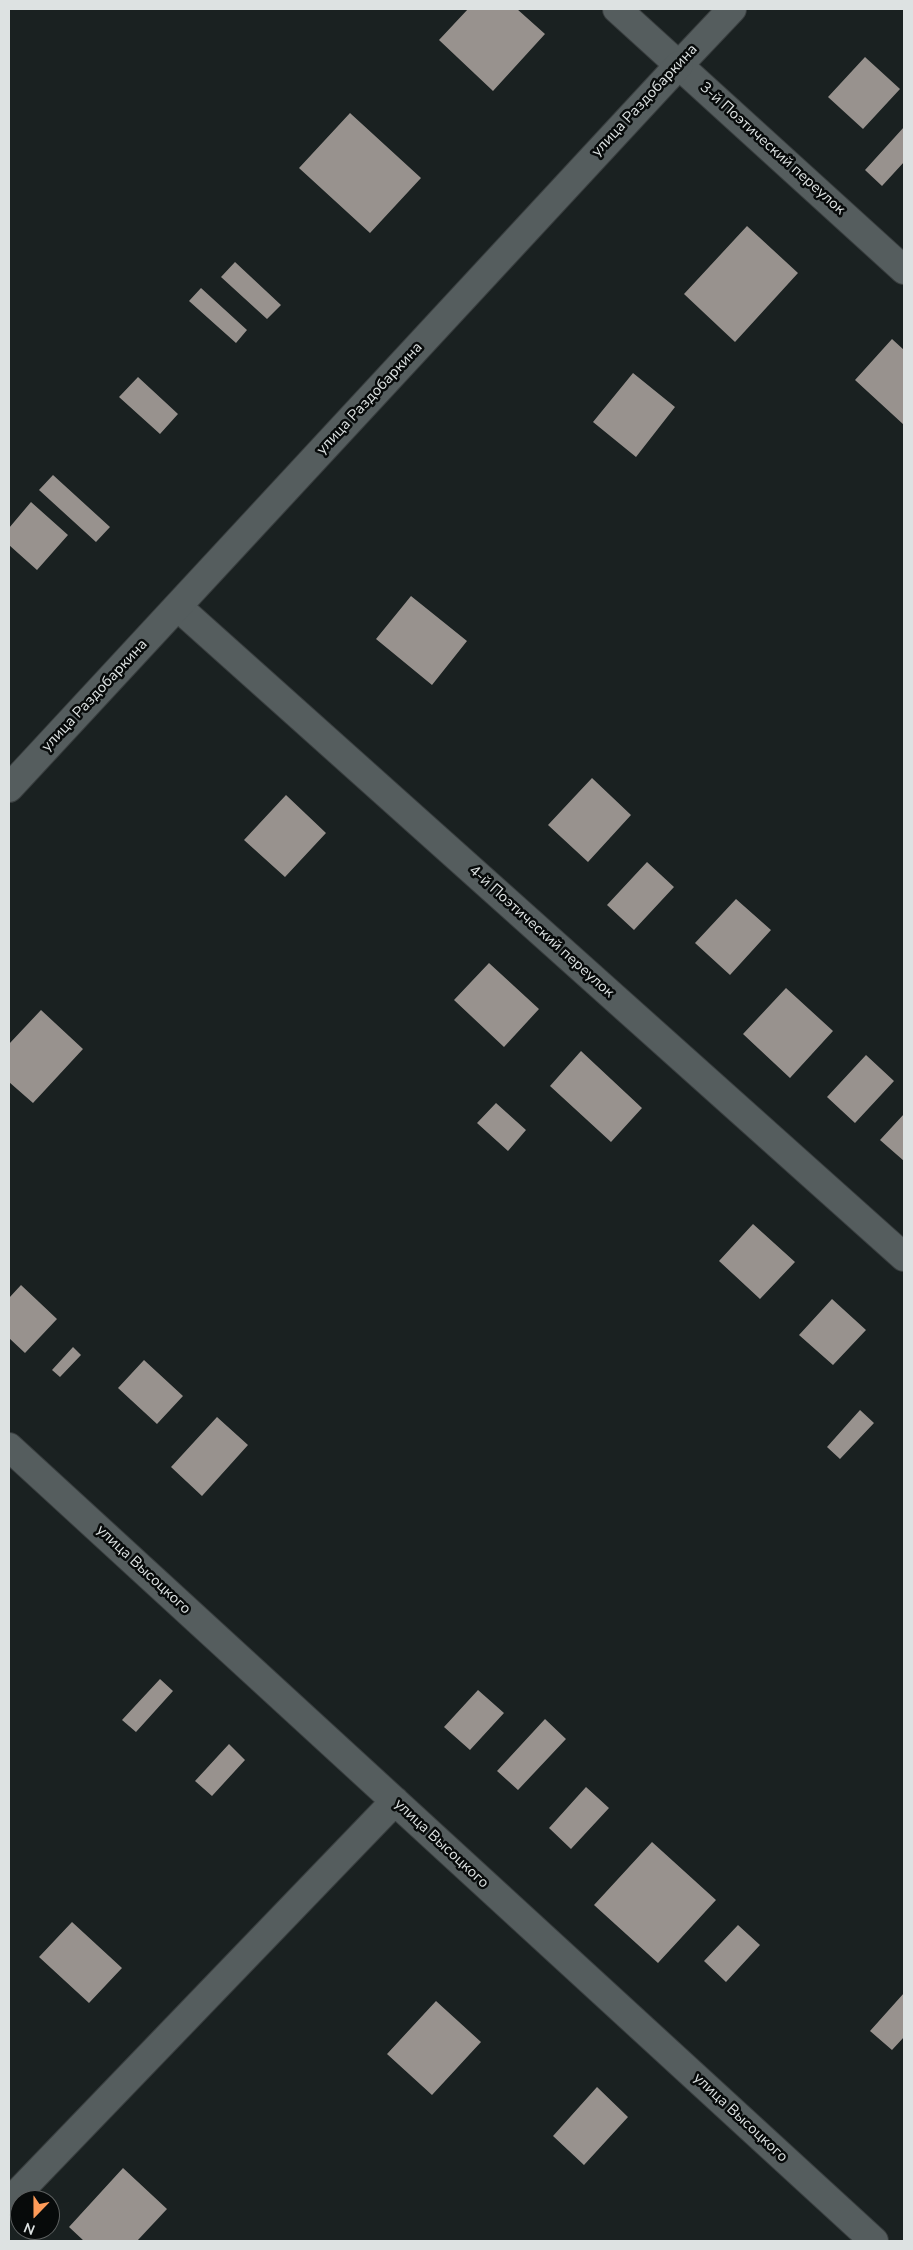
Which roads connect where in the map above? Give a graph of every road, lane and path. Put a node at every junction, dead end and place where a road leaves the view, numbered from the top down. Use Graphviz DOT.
graph roads {
  1 [pos="617,9"];
  2 [pos="732,9"];
  3 [pos="679,65"];
  4 [pos="904,270"];
  5 [pos="178,607"];
  6 [pos="9,788"];
  7 [pos="904,1257"];
  8 [pos="9,1447"];
  9 [pos="395,1801"];
  10 [pos="9,2202"];
  11 [pos="874,2241"];
  1 -- 3 [label="street, 3-й Поэтический переулок"];
  2 -- 3 [label="street, улица Раздобаркина"];
  3 -- 4 [label="street, 3-й Поэтический переулок"];
  3 -- 5 [label="street, улица Раздобаркина"];
  5 -- 6 [label="street, улица Раздобаркина"];
  5 -- 7 [label="street, 4-й Поэтический переулок"];
  8 -- 9 [label="street, улица Высоцкого"];
  9 -- 10 [label="street"];
  9 -- 11 [label="street, улица Высоцкого"];
}
